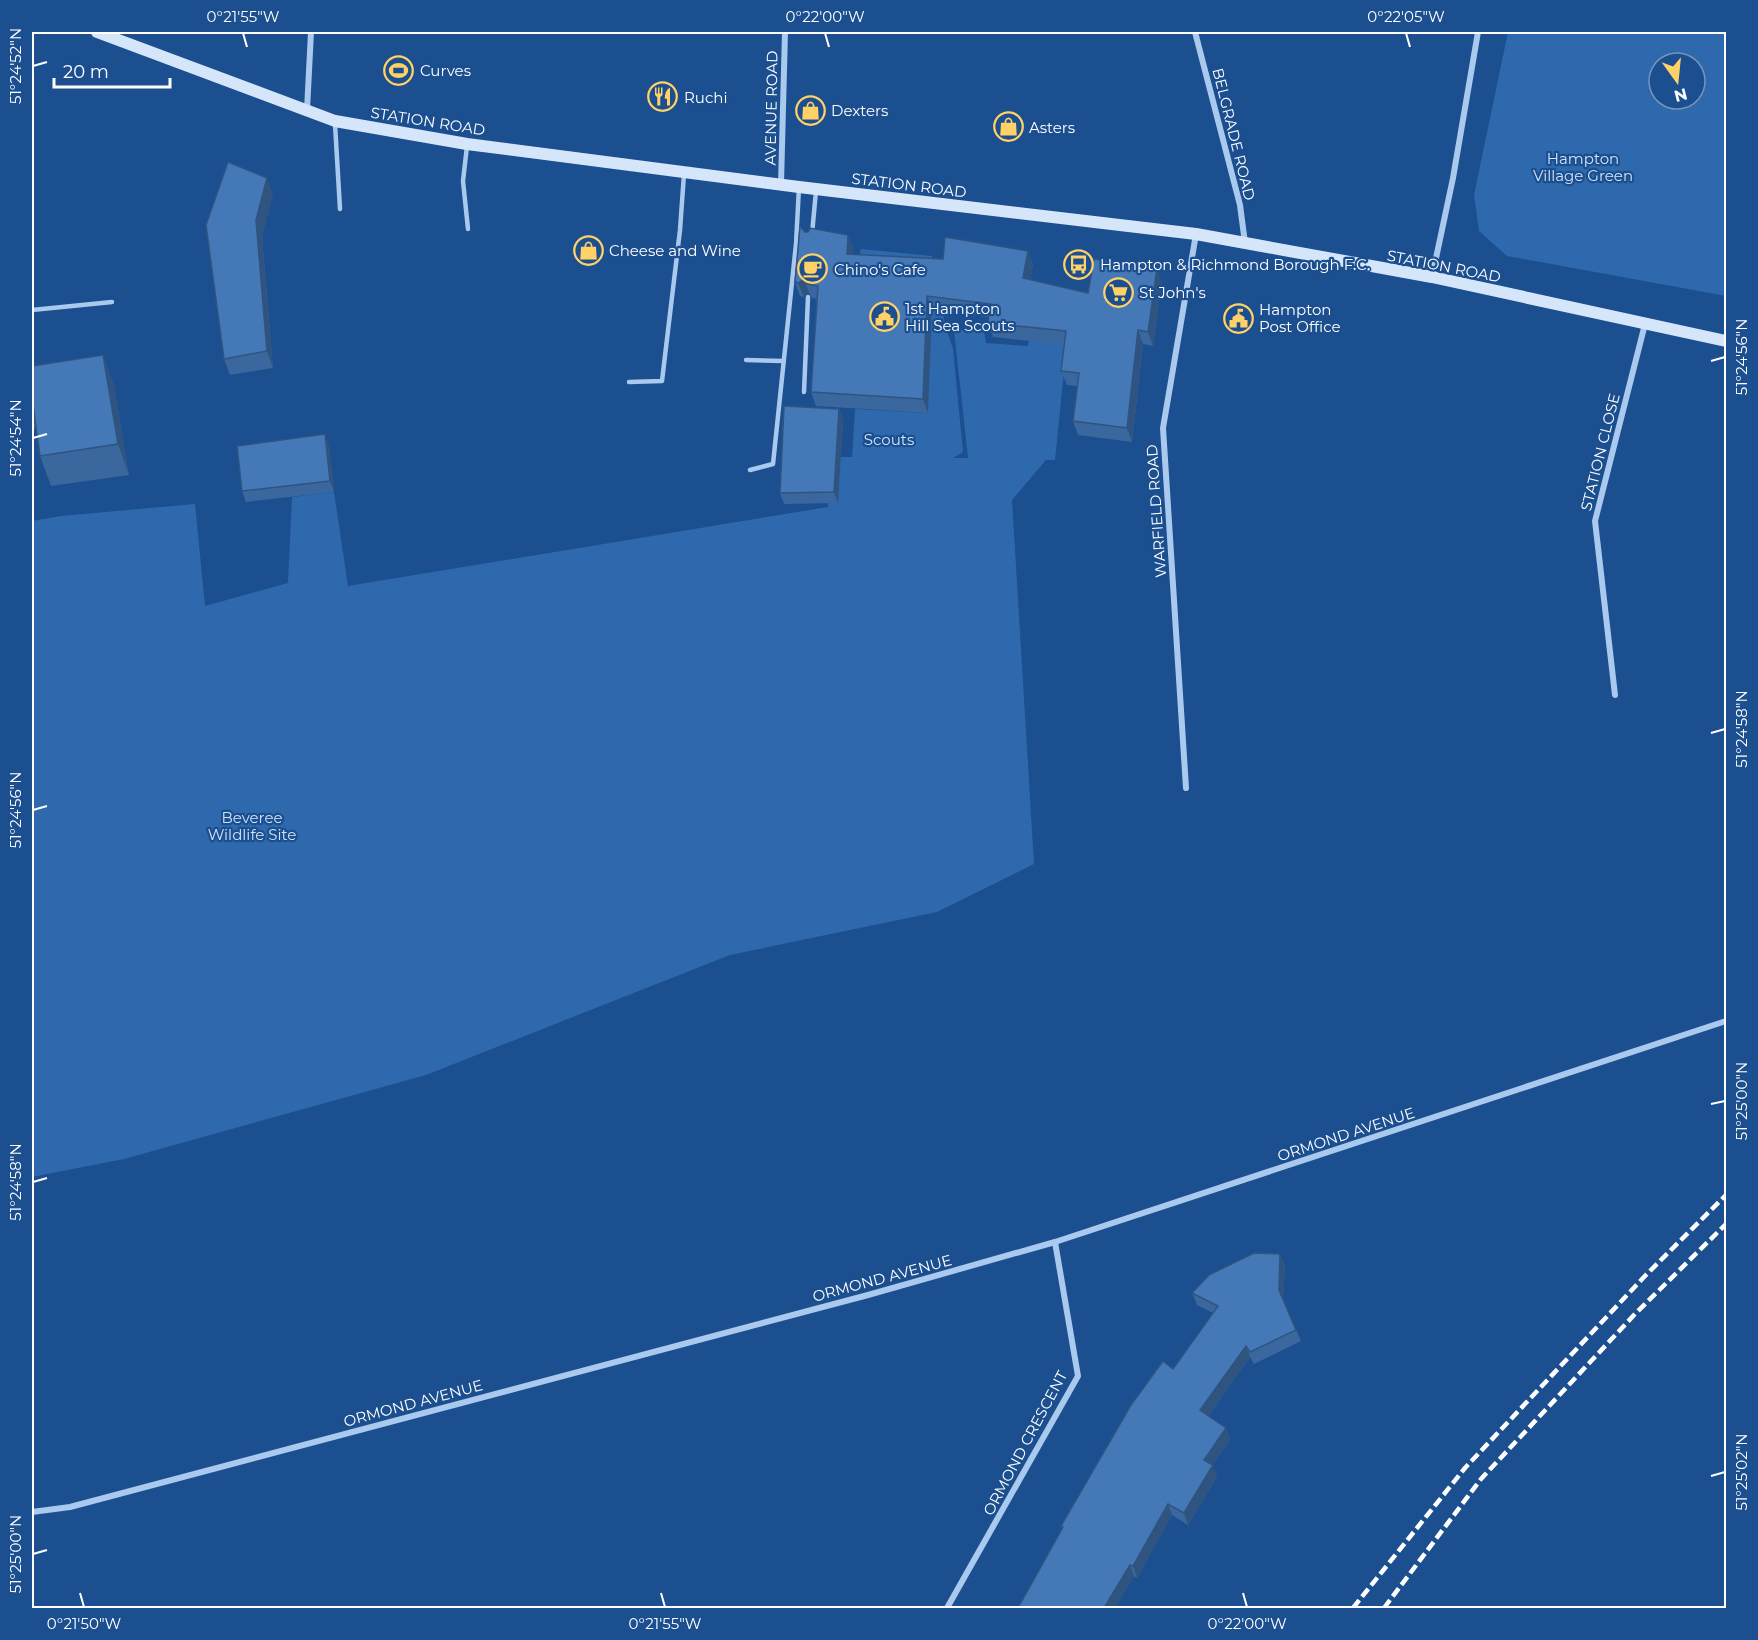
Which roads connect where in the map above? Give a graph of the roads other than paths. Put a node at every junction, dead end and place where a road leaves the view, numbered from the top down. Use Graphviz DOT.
graph roads {
  1 [pos="97,32"];
  2 [pos="311,32"];
  3 [pos="785,32"];
  4 [pos="1196,32"];
  5 [pos="1478,32"];
  6 [pos="307,110"];
  7 [pos="335,121"];
  8 [pos="467,144"];
  9 [pos="684,171"];
  10 [pos="781,184"];
  11 [pos="799,187"];
  12 [pos="816,189"];
  13 [pos="340,208"];
  14 [pos="468,229"];
  15 [pos="1196,234"];
  16 [pos="811,242"];
  17 [pos="1245,243"];
  18 [pos="1432,278"];
  19 [pos="808,297"];
  20 [pos="112,302"];
  21 [pos="32,310"];
  22 [pos="1645,324"];
  23 [pos="1726,341"];
  24 [pos="746,360"];
  25 [pos="783,361"];
  26 [pos="629,382"];
  27 [pos="804,392"];
  28 [pos="750,470"];
  29 [pos="1615,694"];
  30 [pos="1186,788"];
  31 [pos="1726,1021"];
  32 [pos="1055,1242"];
  33 [pos="32,1512"];
  34 [pos="948,1608"];
  1 -- 6 [label="street, STATION ROAD"];
  2 -- 6 [label="street"];
  3 -- 10 [label="street, AVENUE ROAD"];
  4 -- 17 [label="street, BELGRADE ROAD"];
  5 -- 18 [label="street"];
  6 -- 7 [label="street, STATION ROAD"];
  7 -- 8 [label="street, STATION ROAD"];
  7 -- 13 [label="lane"];
  8 -- 9 [label="street, STATION ROAD"];
  8 -- 14 [label="lane"];
  9 -- 10 [label="street, STATION ROAD"];
  9 -- 26 [label="lane"];
  10 -- 11 [label="street, STATION ROAD"];
  11 -- 12 [label="street, STATION ROAD"];
  11 -- 25 [label="lane"];
  12 -- 15 [label="street, STATION ROAD"];
  12 -- 16 [label="lane"];
  15 -- 17 [label="street, STATION ROAD"];
  15 -- 30 [label="street, WARFIELD ROAD"];
  17 -- 18 [label="street, STATION ROAD"];
  18 -- 22 [label="street, STATION ROAD"];
  19 -- 27 [label="lane"];
  20 -- 21 [label="lane"];
  22 -- 23 [label="street, STATION ROAD"];
  22 -- 29 [label="street, STATION CLOSE"];
  24 -- 25 [label="lane"];
  25 -- 28 [label="lane"];
  31 -- 32 [label="street, ORMOND AVENUE"];
  32 -- 33 [label="street, ORMOND AVENUE"];
  32 -- 34 [label="street, ORMOND CRESCENT"];
}
